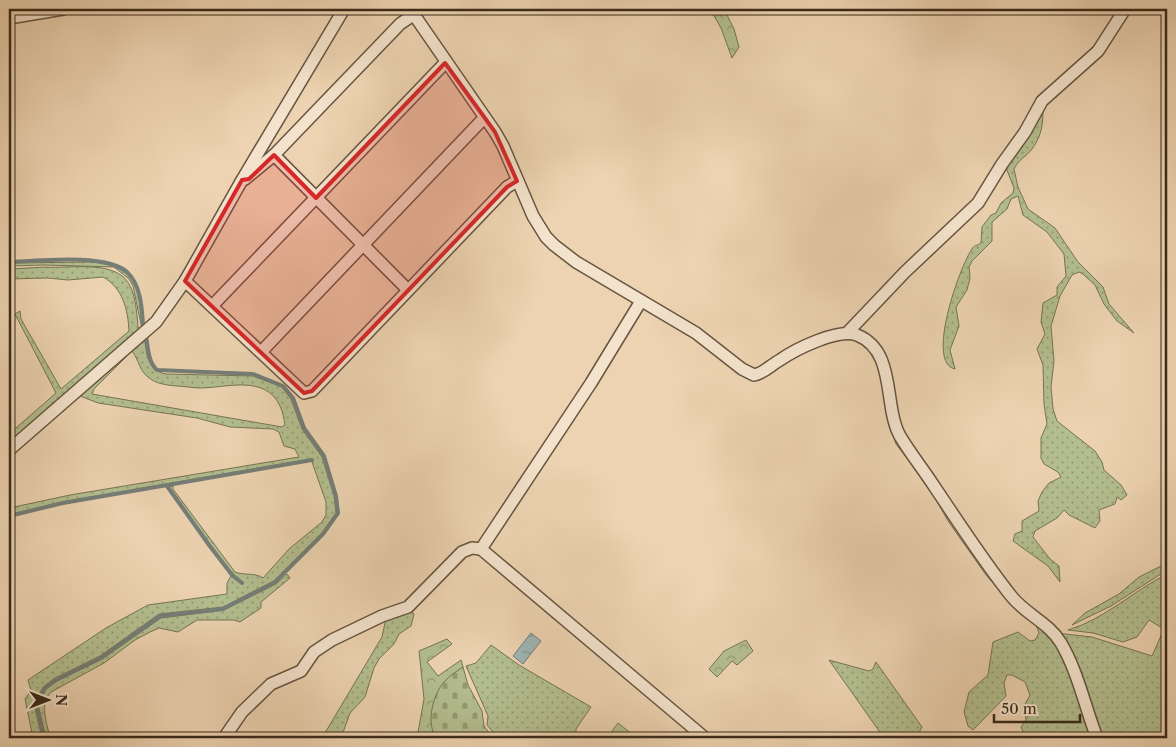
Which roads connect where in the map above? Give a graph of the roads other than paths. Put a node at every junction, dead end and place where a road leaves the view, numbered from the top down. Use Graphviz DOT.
graph roads {
  1 [pos="63,9"];
  2 [pos="344,9"];
  3 [pos="1125,9"];
  4 [pos="411,12"];
  5 [pos="9,18"];
  6 [pos="445,63"];
  7 [pos="484,118"];
  8 [pos="274,154"];
  9 [pos="242,180"];
  10 [pos="517,181"];
  11 [pos="316,198"];
  12 [pos="363,245"];
  13 [pos="185,281"];
  14 [pos="407,290"];
  15 [pos="641,301"];
  16 [pos="213,305"];
  17 [pos="847,333"];
  18 [pos="261,352"];
  19 [pos="9,450"];
  20 [pos="481,549"];
  21 [pos="224,738"];
  22 [pos="705,738"];
  23 [pos="1097,738"];
  1 -- 5 [label="street"];
  2 -- 9 [label="street"];
  3 -- 17 [label="street"];
  4 -- 6 [label="street"];
  4 -- 8 [label="street"];
  6 -- 7 [label="street"];
  6 -- 11 [label="street"];
  7 -- 10 [label="street"];
  7 -- 12 [label="street"];
  8 -- 9 [label="street"];
  8 -- 11 [label="street"];
  9 -- 13 [label="street"];
  10 -- 14 [label="street"];
  10 -- 15 [label="street"];
  11 -- 12 [label="street"];
  11 -- 16 [label="street"];
  12 -- 14 [label="street"];
  12 -- 18 [label="street"];
  13 -- 16 [label="street"];
  13 -- 19 [label="street"];
  14 -- 18 [label="street"];
  15 -- 17 [label="street"];
  15 -- 20 [label="street"];
  16 -- 18 [label="street"];
  17 -- 23 [label="street"];
  20 -- 21 [label="street"];
  20 -- 22 [label="street"];
}
